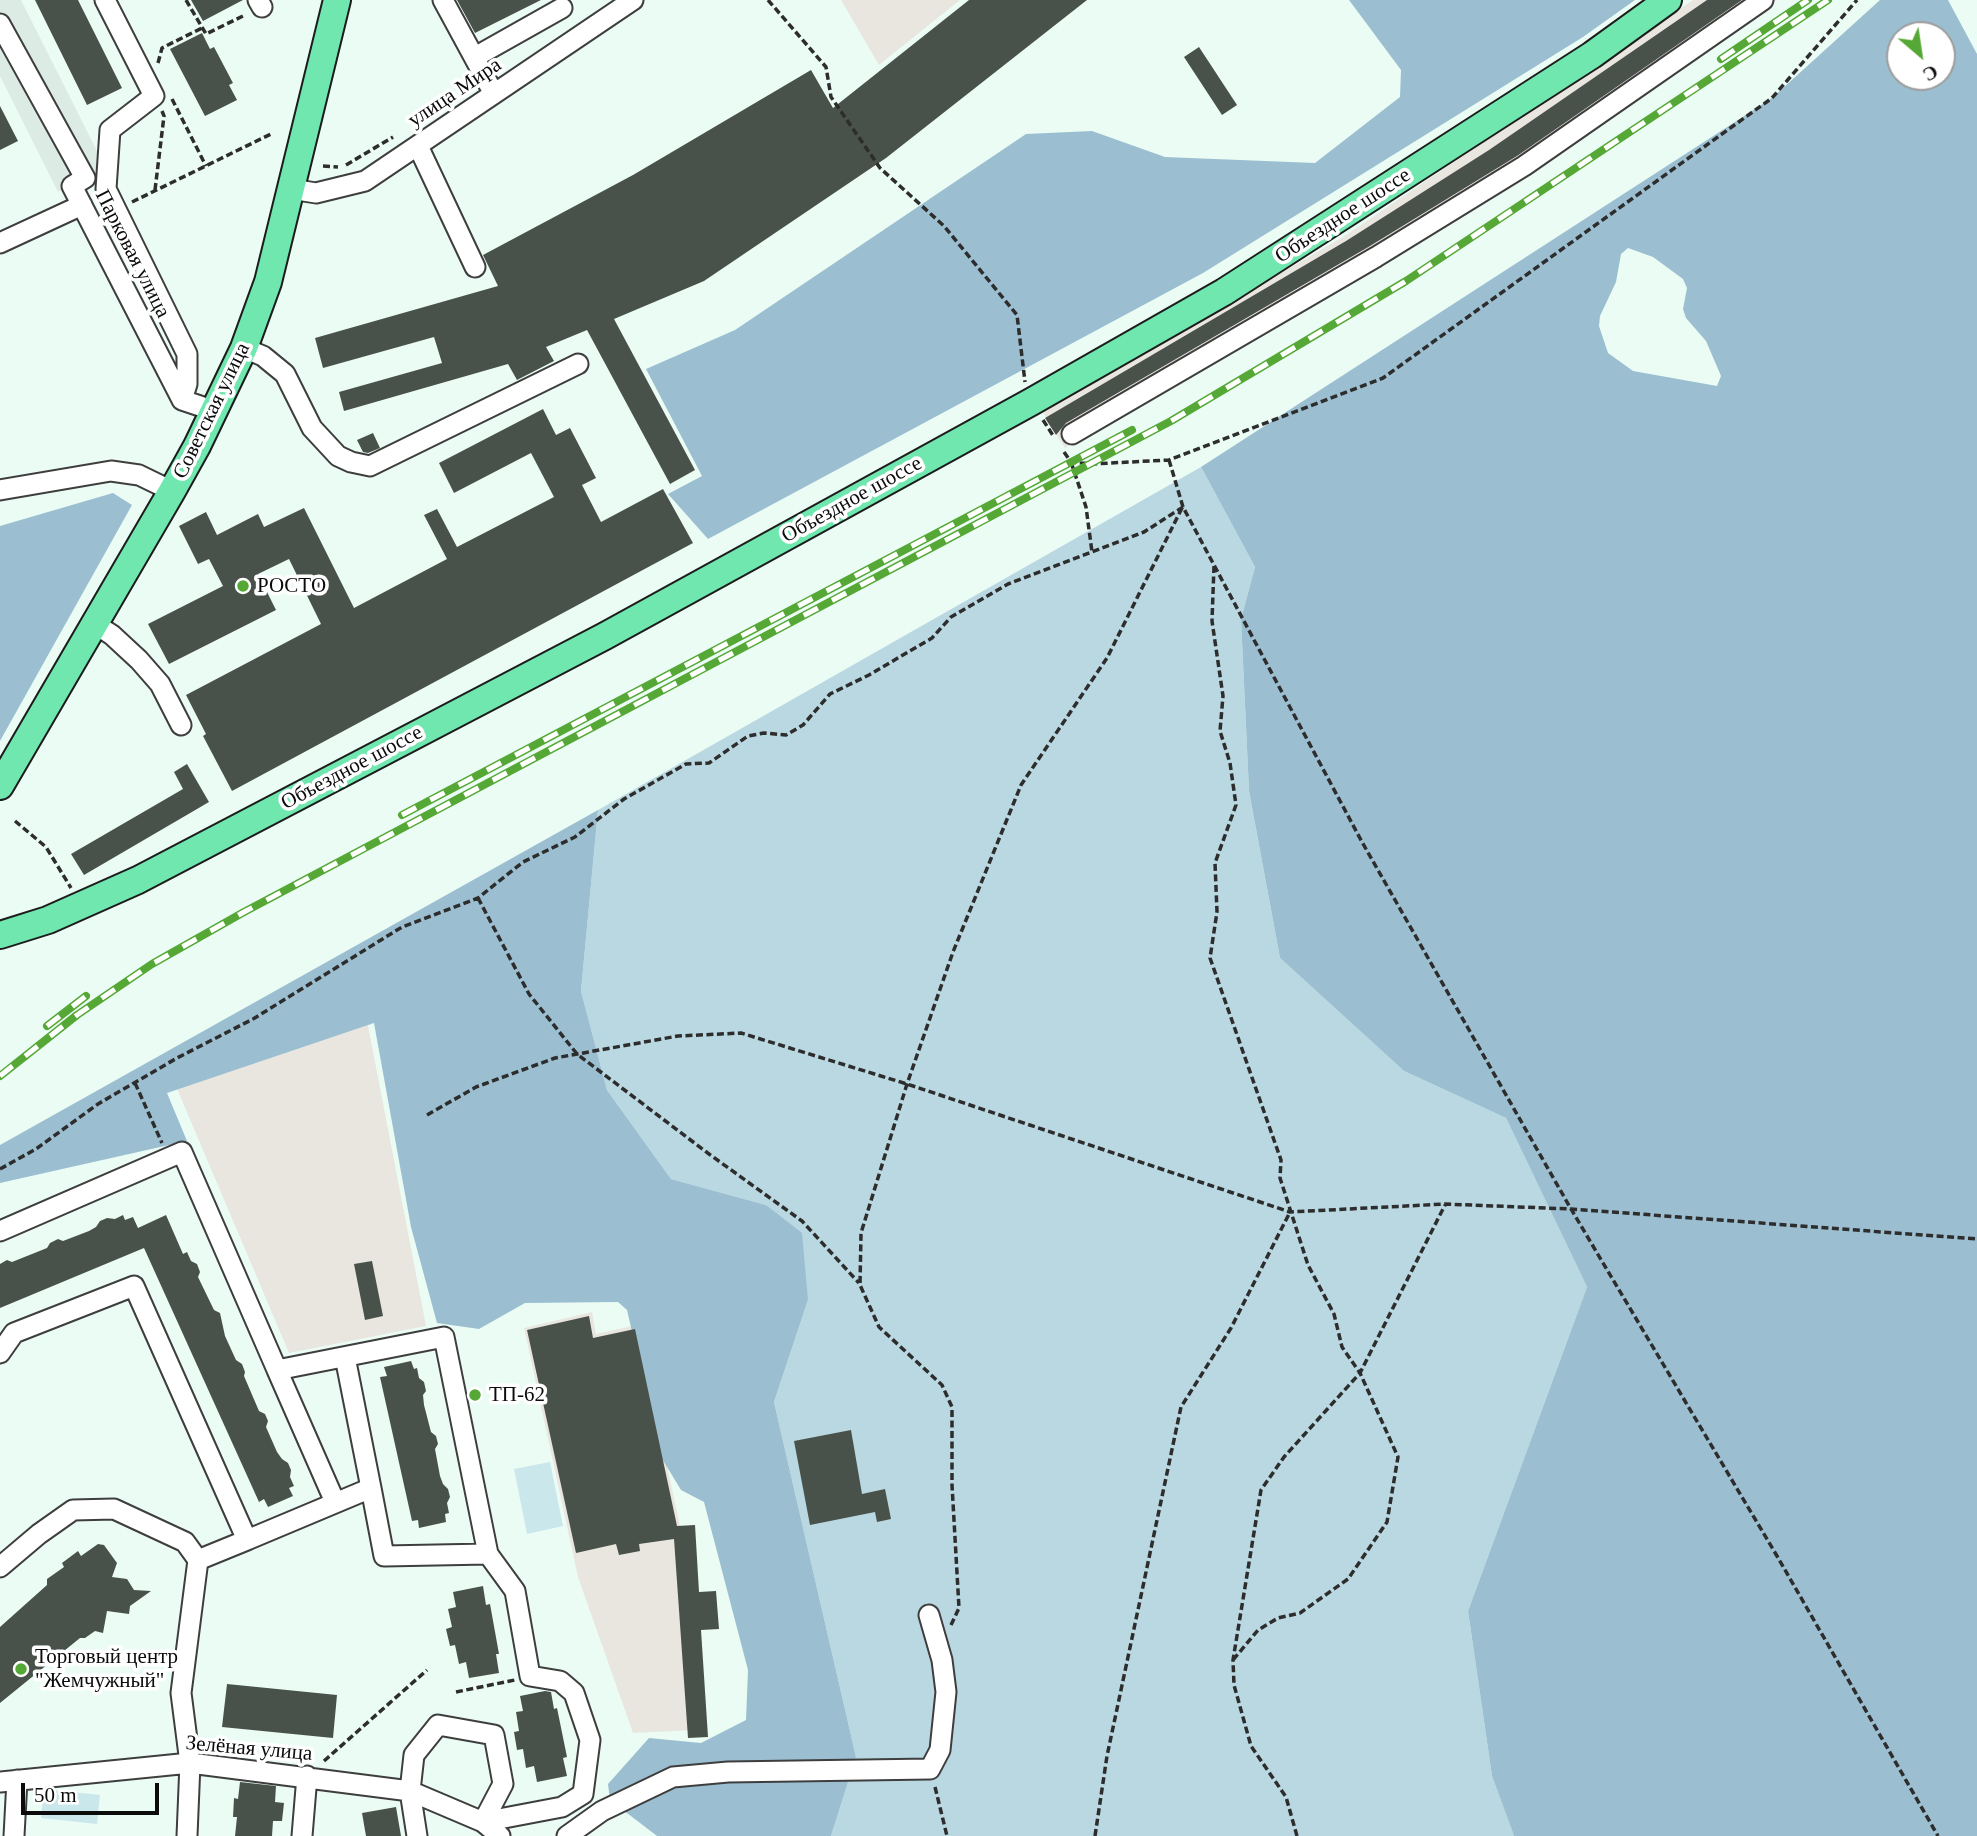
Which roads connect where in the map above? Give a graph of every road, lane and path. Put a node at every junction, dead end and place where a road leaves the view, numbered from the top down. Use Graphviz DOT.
graph roads {
  1 [pos="105,0"];
  2 [pos="186,0"];
  3 [pos="337,0"];
  4 [pos="443,0"];
  5 [pos="633,0"];
  6 [pos="768,0"];
  7 [pos="1668,0"];
  8 [pos="1763,0"];
  9 [pos="1857,0"];
  10 [pos="260,3"];
  11 [pos="562,8"];
  12 [pos="0,24"];
  13 [pos="202,28"];
  14 [pos="475,57"];
  15 [pos="156,69"];
  16 [pos="494,94"];
  17 [pos="154,96"];
  18 [pos="271,134"];
  19 [pos="418,146"];
  20 [pos="206,166"];
  21 [pos="291,189"];
  22 [pos="155,190"];
  23 [pos="82,205"];
  24 [pos="116,210"];
  25 [pos="0,243"];
  26 [pos="475,267"];
  27 [pos="244,348"];
  28 [pos="578,364"];
  29 [pos="182,400"];
  30 [pos="1031,402"];
  31 [pos="215,411"];
  32 [pos="1072,433"];
  33 [pos="1169,460"];
  34 [pos="1071,462"];
  35 [pos="0,490"];
  36 [pos="172,491"];
  37 [pos="1183,507"];
  38 [pos="1092,552"];
  39 [pos="1214,564"];
  40 [pos="95,624"];
  41 [pos="181,725"];
  42 [pos="0,786"];
  43 [pos="15,821"];
  44 [pos="478,898"];
  45 [pos="81,906"];
  46 [pos="0,935"];
  47 [pos="577,1054"];
  48 [pos="135,1083"];
  49 [pos="907,1084"];
  50 [pos="427,1115"];
  51 [pos="152,1122"];
  52 [pos="0,1168"];
  53 [pos="1445,1205"];
  54 [pos="1571,1209"];
  55 [pos="1290,1212"];
  56 [pos="0,1231"];
  57 [pos="1977,1239"];
  58 [pos="860,1284"];
  59 [pos="0,1353"];
  60 [pos="345,1357"];
  61 [pos="277,1370"];
  62 [pos="1360,1373"];
  63 [pos="371,1488"];
  64 [pos="335,1502"];
  65 [pos="247,1540"];
  66 [pos="488,1554"];
  67 [pos="198,1560"];
  68 [pos="0,1567"];
  69 [pos="929,1615"];
  70 [pos="943,1660"];
  71 [pos="1233,1660"];
  72 [pos="427,1670"];
  73 [pos="530,1676"];
  74 [pos="456,1692"];
  75 [pos="190,1763"];
  76 [pos="930,1769"];
  77 [pos="307,1776"];
  78 [pos="8,1781"];
  79 [pos="410,1791"];
  80 [pos="483,1822"];
  81 [pos="14,1836"];
  82 [pos="187,1836"];
  83 [pos="302,1836"];
  84 [pos="417,1836"];
  85 [pos="500,1836"];
  86 [pos="567,1836"];
  87 [pos="947,1836"];
  88 [pos="1095,1836"];
  89 [pos="1297,1836"];
  90 [pos="1938,1836"];
  1 -- 17 [label="street"];
  2 -- 13 [label="path"];
  3 -- 21 [label="main road, Советская улица"];
  4 -- 14 [label="street"];
  5 -- 16 [label="street, улица Мира"];
  6 -- 30 [label="path"];
  7 -- 30 [label="main road, Объездное шоссе"];
  8 -- 32 [label="street"];
  9 -- 33 [label="path"];
  10 -- 13 [label="path"];
  11 -- 14 [label="street"];
  12 -- 23 [label="street, Парковая улица"];
  13 -- 15 [label="path"];
  14 -- 16 [label="street"];
  16 -- 19 [label="street, улица Мира"];
  17 -- 20 [label="path"];
  17 -- 22 [label="path"];
  17 -- 24 [label="street, Парковая улица"];
  18 -- 20 [label="path"];
  19 -- 21 [label="street, улица Мира"];
  19 -- 26 [label="street"];
  20 -- 22 [label="path"];
  21 -- 27 [label="main road, Советская улица"];
  22 -- 24 [label="path"];
  23 -- 25 [label="street"];
  23 -- 29 [label="street, Парковая улица"];
  24 -- 29 [label="street, Парковая улица"];
  27 -- 28 [label="street"];
  27 -- 31 [label="main road, Советская улица"];
  29 -- 31 [label="street"];
  30 -- 34 [label="path"];
  30 -- 45 [label="main road, Объездное шоссе"];
  31 -- 36 [label="main road, Советская улица"];
  33 -- 34 [label="path"];
  33 -- 37 [label="path"];
  34 -- 38 [label="path"];
  35 -- 36 [label="street"];
  36 -- 40 [label="main road, Советская улица"];
  37 -- 38 [label="path"];
  37 -- 39 [label="path"];
  37 -- 49 [label="path"];
  38 -- 44 [label="path"];
  39 -- 54 [label="path"];
  39 -- 55 [label="path"];
  40 -- 41 [label="street"];
  40 -- 42 [label="main road, Советская улица"];
  43 -- 45 [label="path"];
  44 -- 47 [label="path"];
  44 -- 48 [label="path"];
  45 -- 46 [label="main road, Объездное шоссе"];
  47 -- 49 [label="path"];
  47 -- 50 [label="path"];
  47 -- 58 [label="path"];
  48 -- 51 [label="path"];
  48 -- 52 [label="path"];
  49 -- 55 [label="path"];
  49 -- 58 [label="path"];
  53 -- 54 [label="path"];
  53 -- 55 [label="path"];
  53 -- 62 [label="path"];
  54 -- 57 [label="path"];
  54 -- 90 [label="path"];
  55 -- 62 [label="path"];
  55 -- 88 [label="path"];
  56 -- 61 [label="street"];
  58 -- 70 [label="path"];
  59 -- 65 [label="street"];
  60 -- 61 [label="street"];
  60 -- 63 [label="street"];
  60 -- 66 [label="street"];
  61 -- 64 [label="street"];
  62 -- 71 [label="path"];
  62 -- 71 [label="path"];
  63 -- 64 [label="street"];
  63 -- 66 [label="street"];
  64 -- 65 [label="street"];
  65 -- 67 [label="street"];
  66 -- 73 [label="street"];
  67 -- 68 [label="street"];
  67 -- 75 [label="street"];
  69 -- 70 [label="street"];
  70 -- 76 [label="street"];
  71 -- 89 [label="path"];
  72 -- 77 [label="path"];
  73 -- 74 [label="path"];
  73 -- 80 [label="street"];
  75 -- 77 [label="street, Зелёная улица"];
  75 -- 78 [label="street, Зелёная улица"];
  75 -- 82 [label="street"];
  76 -- 86 [label="street"];
  76 -- 87 [label="path"];
  77 -- 79 [label="street, Зелёная улица"];
  77 -- 83 [label="street"];
  78 -- 81 [label="street"];
  79 -- 80 [label="street"];
  79 -- 80 [label="street"];
  79 -- 84 [label="street"];
  80 -- 85 [label="street"];
}
